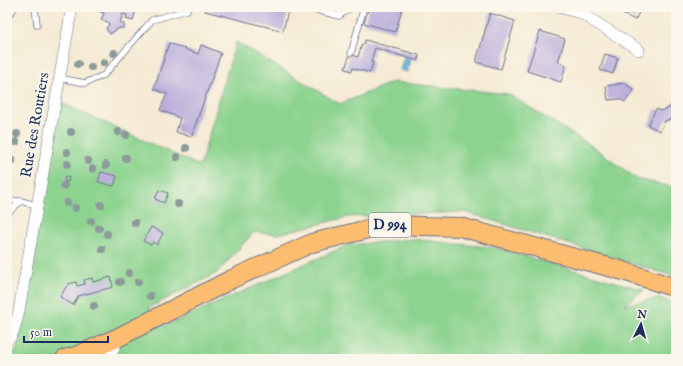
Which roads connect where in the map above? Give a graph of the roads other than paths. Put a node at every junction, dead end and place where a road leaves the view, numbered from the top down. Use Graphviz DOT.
graph roads {
  1 [pos="15,7"];
  2 [pos="35,7"];
  3 [pos="72,7"];
  4 [pos="305,7"];
  5 [pos="351,7"];
  6 [pos="364,7"];
  7 [pos="558,7"];
  8 [pos="187,10"];
  9 [pos="583,10"];
  10 [pos="7,17"];
  11 [pos="37,25"];
  12 [pos="639,50"];
  13 [pos="351,53"];
  14 [pos="59,78"];
  15 [pos="7,200"];
  16 [pos="21,201"];
  17 [pos="36,205"];
  18 [pos="7,214"];
  19 [pos="676,288"];
  20 [pos="119,337"];
  21 [pos="7,340"];
  22 [pos="65,359"];
  23 [pos="109,359"];
  1 -- 10 [label="lane"];
  2 -- 11 [label="lane"];
  3 -- 14 [label="street, Rue des Routiers"];
  4 -- 5 [label="lane"];
  6 -- 13 [label="lane"];
  7 -- 9 [label="street"];
  8 -- 14 [label="lane"];
  9 -- 12 [label="street"];
  14 -- 17 [label="street, Rue des Routiers"];
  15 -- 16 [label="lane"];
  16 -- 17 [label="lane"];
  16 -- 18 [label="lane"];
  17 -- 21 [label="street, Rue des Routiers"];
  19 -- 20 [label="main road, D 994"];
  20 -- 22 [label="main road, D 994"];
  20 -- 23 [label="street"];
}
